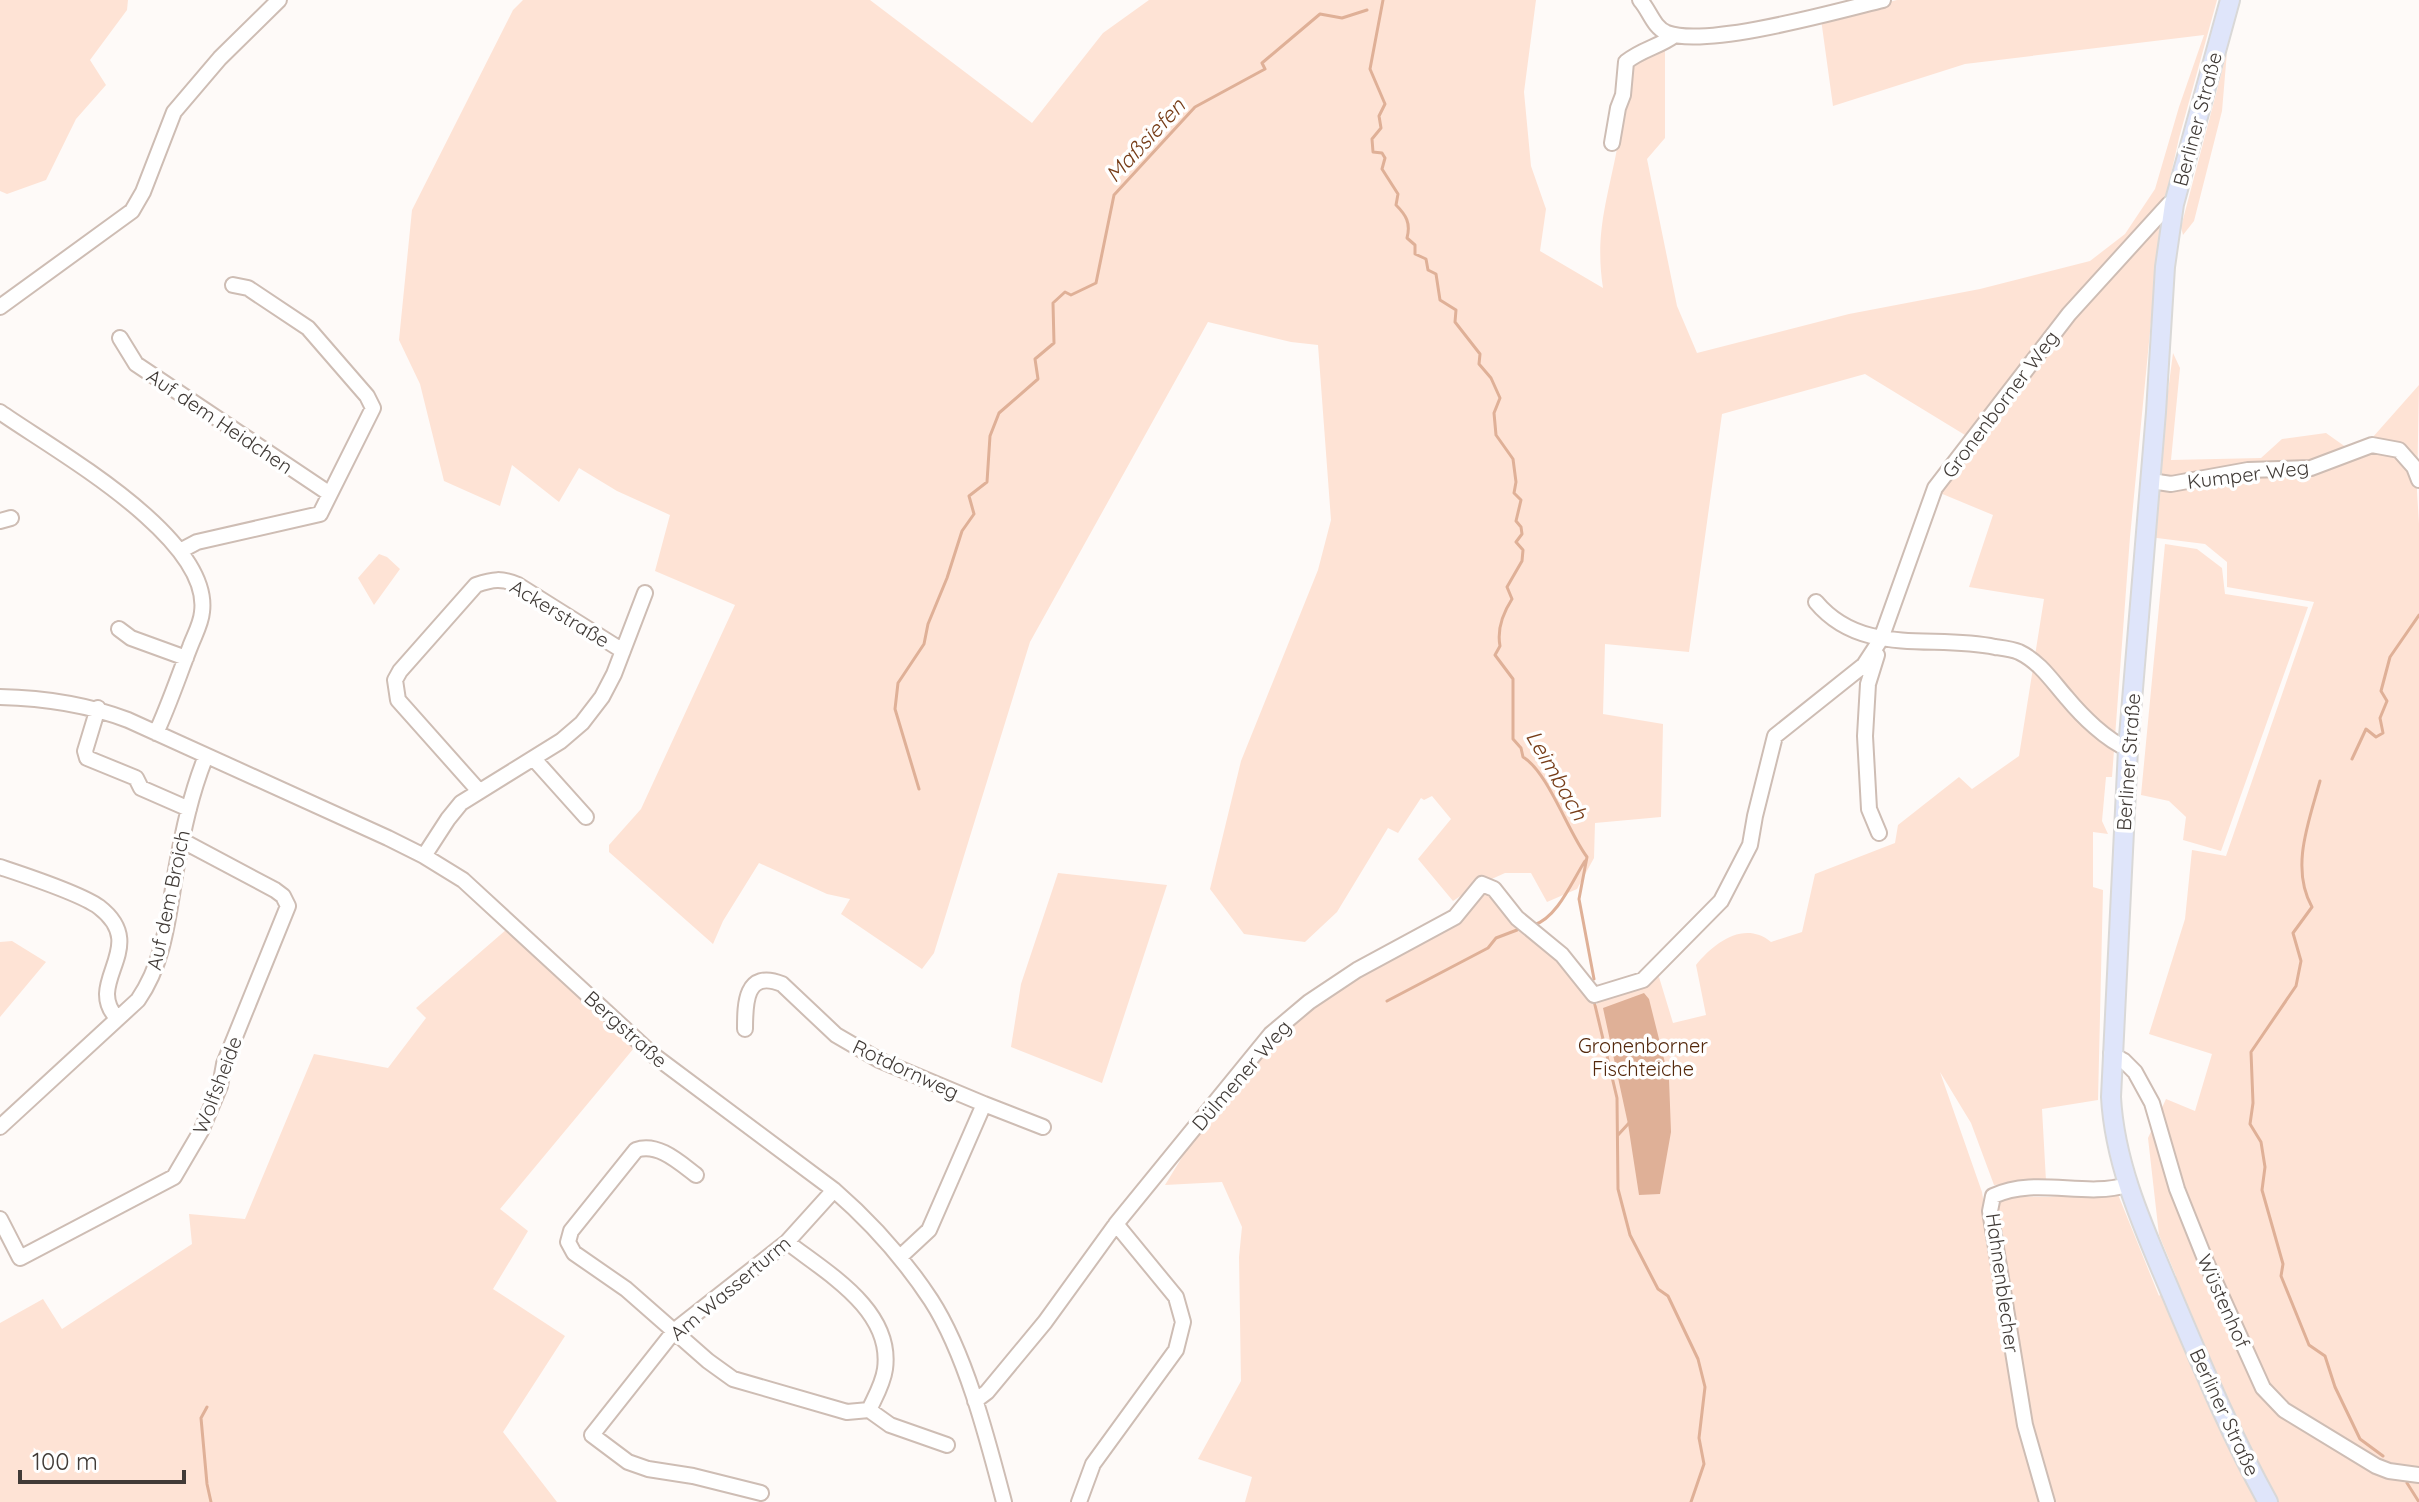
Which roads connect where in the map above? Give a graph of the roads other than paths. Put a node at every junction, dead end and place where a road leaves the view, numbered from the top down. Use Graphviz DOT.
graph roads {
  1 [pos="279,0"];
  2 [pos="1640,0"];
  3 [pos="1883,0"];
  4 [pos="2230,0"];
  5 [pos="1675,35"];
  6 [pos="1612,143"];
  7 [pos="2174,204"];
  8 [pos="233,285"];
  9 [pos="0,307"];
  10 [pos="120,338"];
  11 [pos="0,412"];
  12 [pos="2419,480"];
  13 [pos="2151,481"];
  14 [pos="330,494"];
  15 [pos="180,551"];
  16 [pos="645,593"];
  17 [pos="1816,602"];
  18 [pos="119,629"];
  19 [pos="1881,639"];
  20 [pos="623,651"];
  21 [pos="186,658"];
  22 [pos="0,697"];
  23 [pos="98,708"];
  24 [pos="156,733"];
  25 [pos="2128,749"];
  26 [pos="206,756"];
  27 [pos="534,759"];
  28 [pos="479,791"];
  29 [pos="189,809"];
  30 [pos="586,817"];
  31 [pos="1879,833"];
  32 [pos="181,840"];
  33 [pos="424,856"];
  34 [pos="0,867"];
  35 [pos="1593,992"];
  36 [pos="117,1018"];
  37 [pos="745,1029"];
  38 [pos="2111,1054"];
  39 [pos="984,1104"];
  40 [pos="0,1127"];
  41 [pos="1043,1127"];
  42 [pos="696,1175"];
  43 [pos="2127,1185"];
  44 [pos="834,1190"];
  45 [pos="0,1219"];
  46 [pos="1116,1224"];
  47 [pos="787,1242"];
  48 [pos="900,1257"];
  49 [pos="675,1330"];
  50 [pos="975,1401"];
  51 [pos="869,1410"];
  52 [pos="947,1445"];
  53 [pos="2419,1475"];
  54 [pos="761,1493"];
  55 [pos="1004,1502"];
  56 [pos="1079,1502"];
  57 [pos="2047,1502"];
  58 [pos="2268,1502"];
  1 -- 9 [label="street"];
  2 -- 5 [label="street"];
  3 -- 5 [label="street"];
  4 -- 7 [label="main road, Berliner Straße"];
  5 -- 6 [label="street"];
  7 -- 13 [label="main road, Berliner Straße"];
  7 -- 19 [label="street, Gronenborner Weg"];
  8 -- 14 [label="street"];
  10 -- 14 [label="street, Auf dem Heidchen"];
  11 -- 15 [label="street"];
  12 -- 13 [label="street, Kumper Weg"];
  13 -- 25 [label="main road, Berliner Straße"];
  14 -- 15 [label="street"];
  15 -- 21 [label="street"];
  16 -- 20 [label="street"];
  17 -- 19 [label="street"];
  18 -- 21 [label="street"];
  19 -- 25 [label="street"];
  19 -- 31 [label="street, Gronenborner Weg"];
  19 -- 35 [label="street, Gronenborner Weg"];
  20 -- 27 [label="street"];
  20 -- 28 [label="street, Ackerstraße"];
  21 -- 24 [label="street"];
  22 -- 23 [label="street, Bergstraße"];
  23 -- 24 [label="street, Bergstraße"];
  23 -- 29 [label="street"];
  24 -- 26 [label="street, Bergstraße"];
  25 -- 38 [label="main road, Berliner Straße"];
  26 -- 29 [label="street, Auf dem Broich"];
  26 -- 33 [label="street, Bergstraße"];
  27 -- 28 [label="street"];
  27 -- 30 [label="street"];
  28 -- 33 [label="street"];
  29 -- 32 [label="street, Auf dem Broich"];
  32 -- 36 [label="street, Auf dem Broich"];
  32 -- 45 [label="street, Wolfsheide"];
  33 -- 44 [label="street, Bergstraße"];
  34 -- 36 [label="street"];
  35 -- 46 [label="street, Dülmener Weg"];
  36 -- 40 [label="street, Auf dem Broich"];
  37 -- 39 [label="street, Rotdornweg"];
  38 -- 43 [label="main road, Berliner Straße"];
  38 -- 53 [label="street, Wüstenhof"];
  39 -- 41 [label="street"];
  39 -- 48 [label="street"];
  42 -- 49 [label="street"];
  43 -- 57 [label="street, Hahnenblecher"];
  43 -- 58 [label="main road, Berliner Straße"];
  44 -- 47 [label="street, Am Wasserturm"];
  44 -- 48 [label="street, Bergstraße"];
  46 -- 50 [label="street, Dülmener Weg"];
  46 -- 56 [label="street"];
  47 -- 49 [label="street, Am Wasserturm"];
  47 -- 51 [label="street"];
  48 -- 50 [label="street, Bergstraße"];
  49 -- 51 [label="street"];
  49 -- 54 [label="street, Am Wasserturm"];
  50 -- 55 [label="street, Bergstraße"];
  51 -- 52 [label="street"];
}
